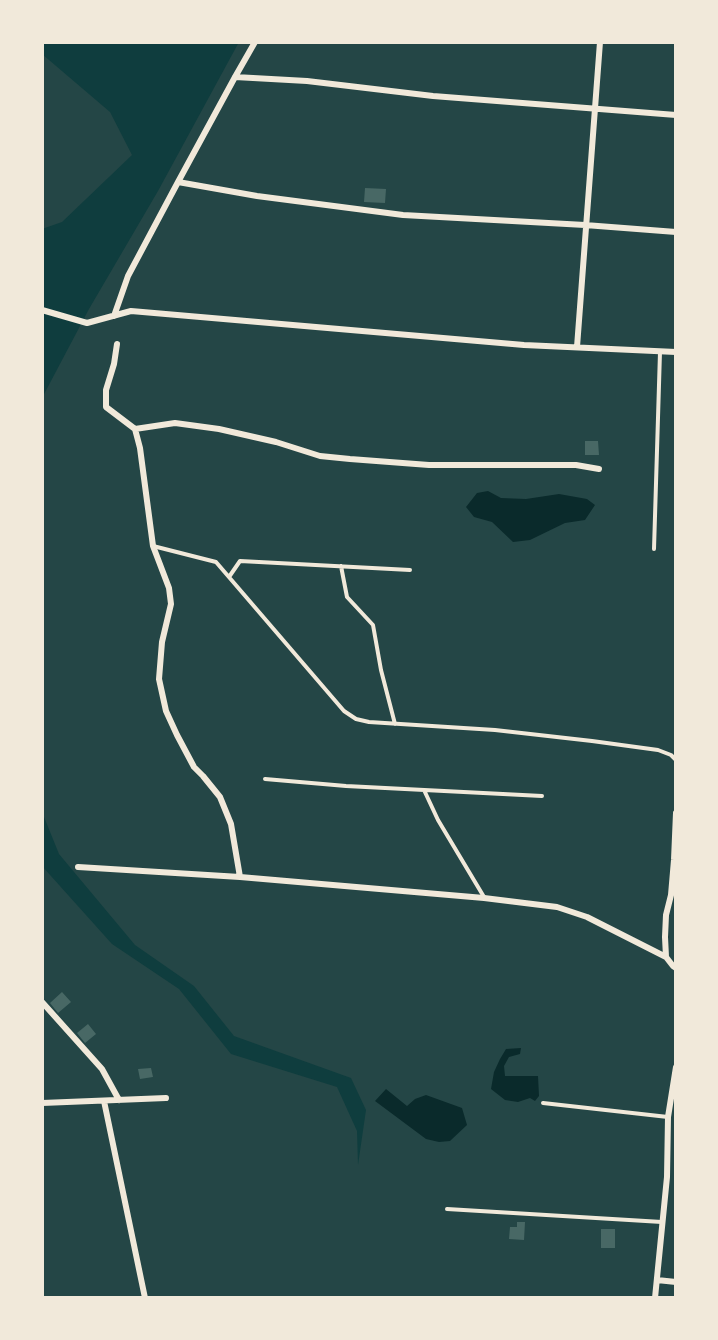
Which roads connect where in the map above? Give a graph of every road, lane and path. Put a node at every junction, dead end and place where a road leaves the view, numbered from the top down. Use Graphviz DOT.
graph roads {
  1 [pos="255,42"];
  2 [pos="600,42"];
  3 [pos="235,77"];
  4 [pos="596,109"];
  5 [pos="676,116"];
  6 [pos="178,182"];
  7 [pos="585,225"];
  8 [pos="676,232"];
  9 [pos="42,310"];
  10 [pos="114,316"];
  11 [pos="117,344"];
  12 [pos="577,347"];
  13 [pos="660,351"];
  14 [pos="676,352"];
  15 [pos="135,429"];
  16 [pos="599,469"];
  17 [pos="153,546"];
  18 [pos="654,549"];
  19 [pos="341,566"];
  20 [pos="410,570"];
  21 [pos="229,577"];
  22 [pos="395,724"];
  23 [pos="676,760"];
  24 [pos="264,779"];
  25 [pos="423,790"];
  26 [pos="542,796"];
  27 [pos="676,813"];
  28 [pos="675,860"];
  29 [pos="78,867"];
  30 [pos="240,877"];
  31 [pos="484,898"];
  32 [pos="666,957"];
  33 [pos="676,968"];
  34 [pos="42,1002"];
  35 [pos="676,1069"];
  36 [pos="166,1098"];
  37 [pos="119,1100"];
  38 [pos="104,1101"];
  39 [pos="42,1103"];
  40 [pos="543,1103"];
  41 [pos="668,1117"];
  42 [pos="667,1177"];
  43 [pos="676,1177"];
  44 [pos="447,1209"];
  45 [pos="663,1222"];
  46 [pos="657,1280"];
  47 [pos="676,1282"];
  48 [pos="145,1298"];
  49 [pos="655,1298"];
  1 -- 3 [label="street"];
  2 -- 4 [label="street"];
  3 -- 4 [label="street"];
  3 -- 6 [label="street"];
  4 -- 5 [label="street"];
  4 -- 7 [label="street"];
  6 -- 7 [label="street"];
  6 -- 10 [label="street"];
  7 -- 8 [label="street"];
  7 -- 12 [label="street"];
  9 -- 10 [label="street"];
  10 -- 12 [label="street"];
  11 -- 15 [label="street"];
  12 -- 13 [label="street"];
  13 -- 14 [label="street"];
  13 -- 18 [label="lane"];
  15 -- 16 [label="street"];
  15 -- 17 [label="street"];
  17 -- 21 [label="lane"];
  17 -- 30 [label="street"];
  19 -- 20 [label="lane"];
  19 -- 21 [label="lane"];
  19 -- 22 [label="lane"];
  21 -- 22 [label="lane"];
  22 -- 23 [label="lane"];
  24 -- 25 [label="lane"];
  25 -- 26 [label="lane"];
  25 -- 31 [label="lane"];
  27 -- 28 [label="street"];
  28 -- 32 [label="street"];
  29 -- 30 [label="street"];
  30 -- 31 [label="street"];
  31 -- 32 [label="street"];
  32 -- 33 [label="street"];
  34 -- 37 [label="street"];
  35 -- 41 [label="street"];
  36 -- 37 [label="street"];
  37 -- 38 [label="street"];
  38 -- 39 [label="street"];
  38 -- 48 [label="street"];
  40 -- 41 [label="lane"];
  41 -- 42 [label="street"];
  42 -- 43 [label="street"];
  42 -- 45 [label="street"];
  44 -- 45 [label="lane"];
  45 -- 46 [label="street"];
  46 -- 47 [label="street"];
  46 -- 49 [label="street"];
}
